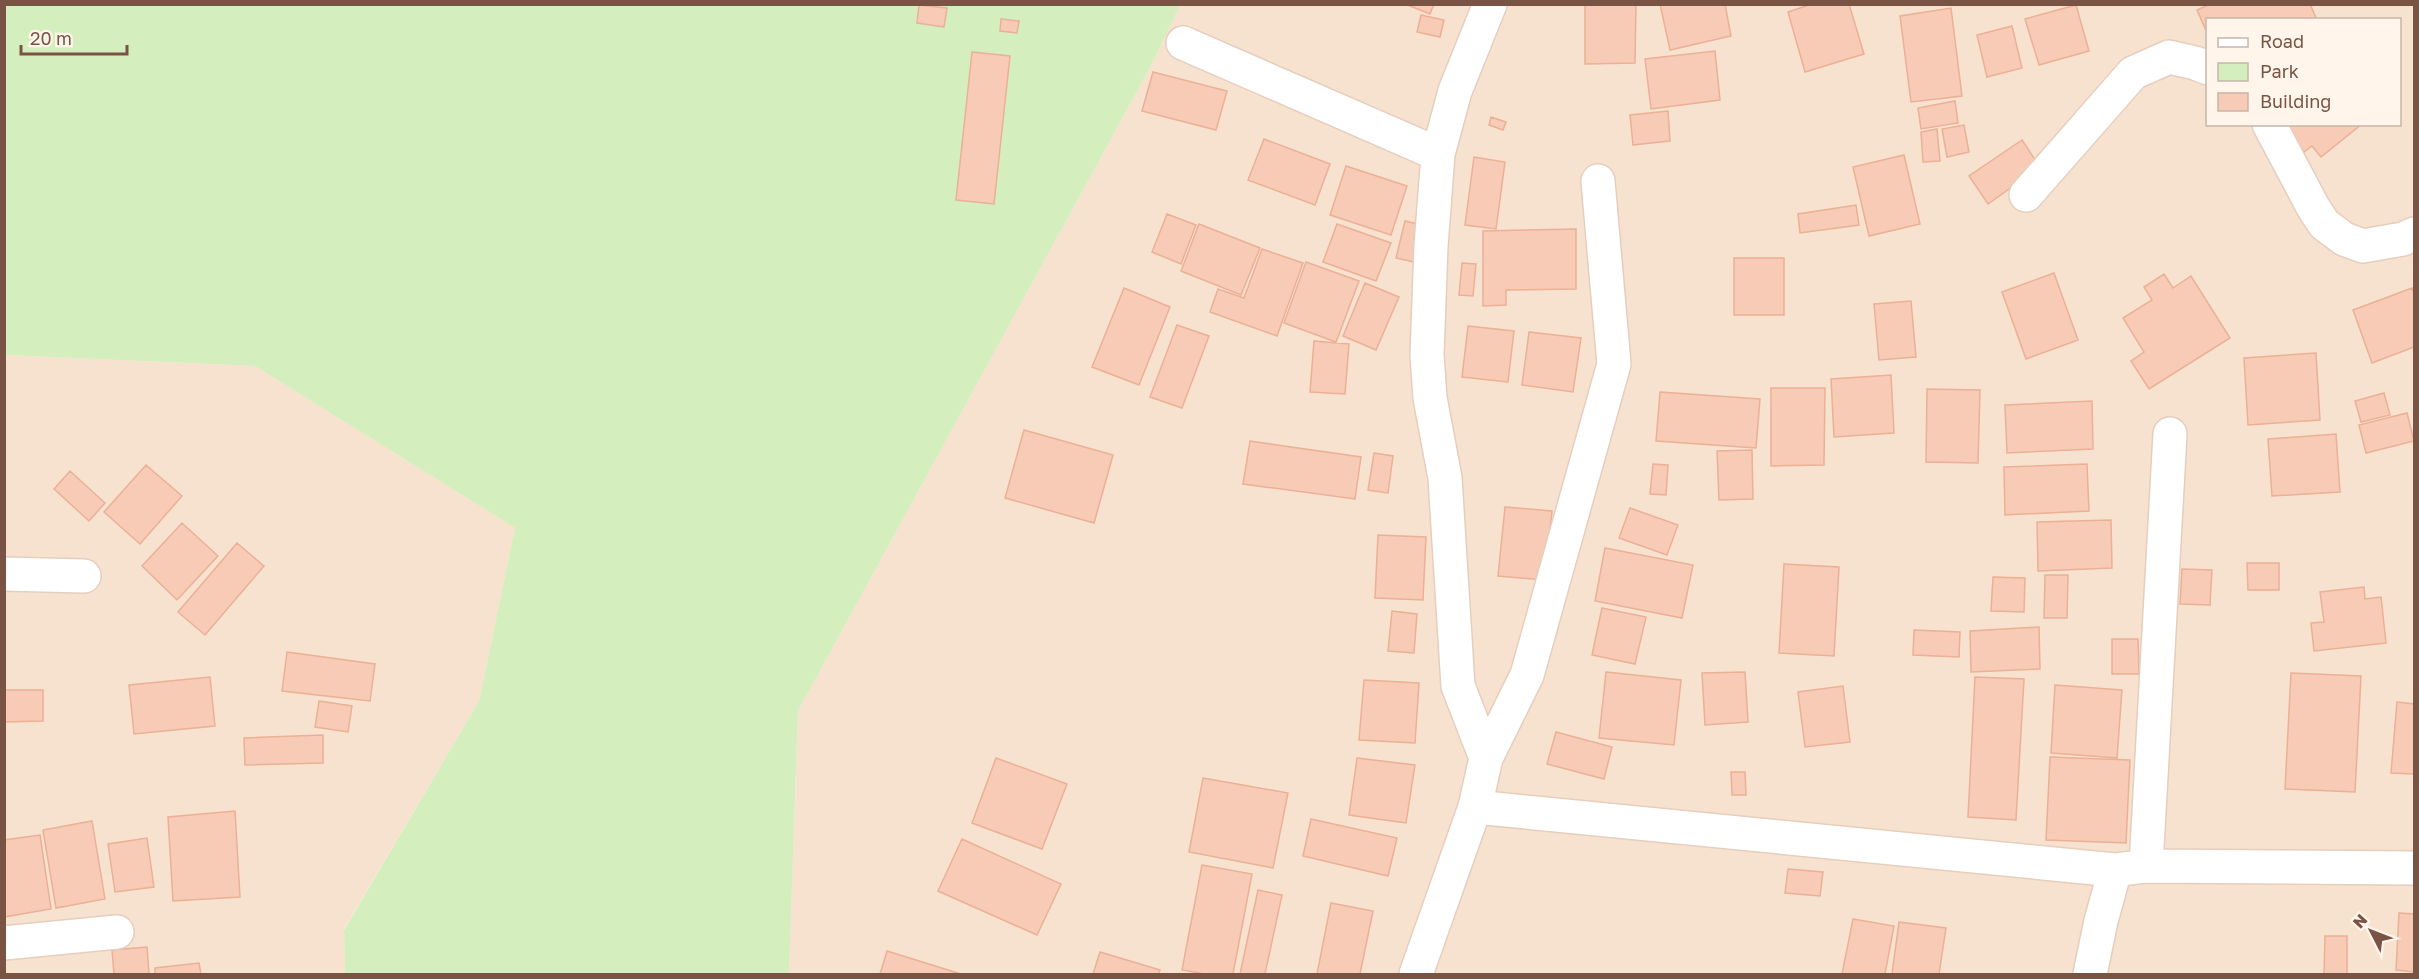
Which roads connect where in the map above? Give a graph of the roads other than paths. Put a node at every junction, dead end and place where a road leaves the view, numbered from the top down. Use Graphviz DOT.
graph roads {
  1 [pos="1490,4"];
  2 [pos="1183,43"];
  3 [pos="2206,67"];
  4 [pos="2270,126"];
  5 [pos="1438,154"];
  6 [pos="1598,181"];
  7 [pos="2026,195"];
  8 [pos="2415,234"];
  9 [pos="2170,434"];
  10 [pos="4,574"];
  11 [pos="84,576"];
  12 [pos="1486,758"];
  13 [pos="1475,807"];
  14 [pos="2130,868"];
  15 [pos="2415,868"];
  16 [pos="117,932"];
  17 [pos="4,943"];
  18 [pos="1416,975"];
  19 [pos="2090,975"];
  1 -- 5 [label="street"];
  2 -- 5 [label="street"];
  3 -- 7 [label="street"];
  4 -- 8 [label="street"];
  5 -- 12 [label="street"];
  6 -- 12 [label="street"];
  9 -- 14 [label="street"];
  10 -- 11 [label="street"];
  12 -- 13 [label="street"];
  13 -- 14 [label="street"];
  13 -- 18 [label="street"];
  14 -- 15 [label="street"];
  14 -- 19 [label="street"];
  16 -- 17 [label="street"];
}
